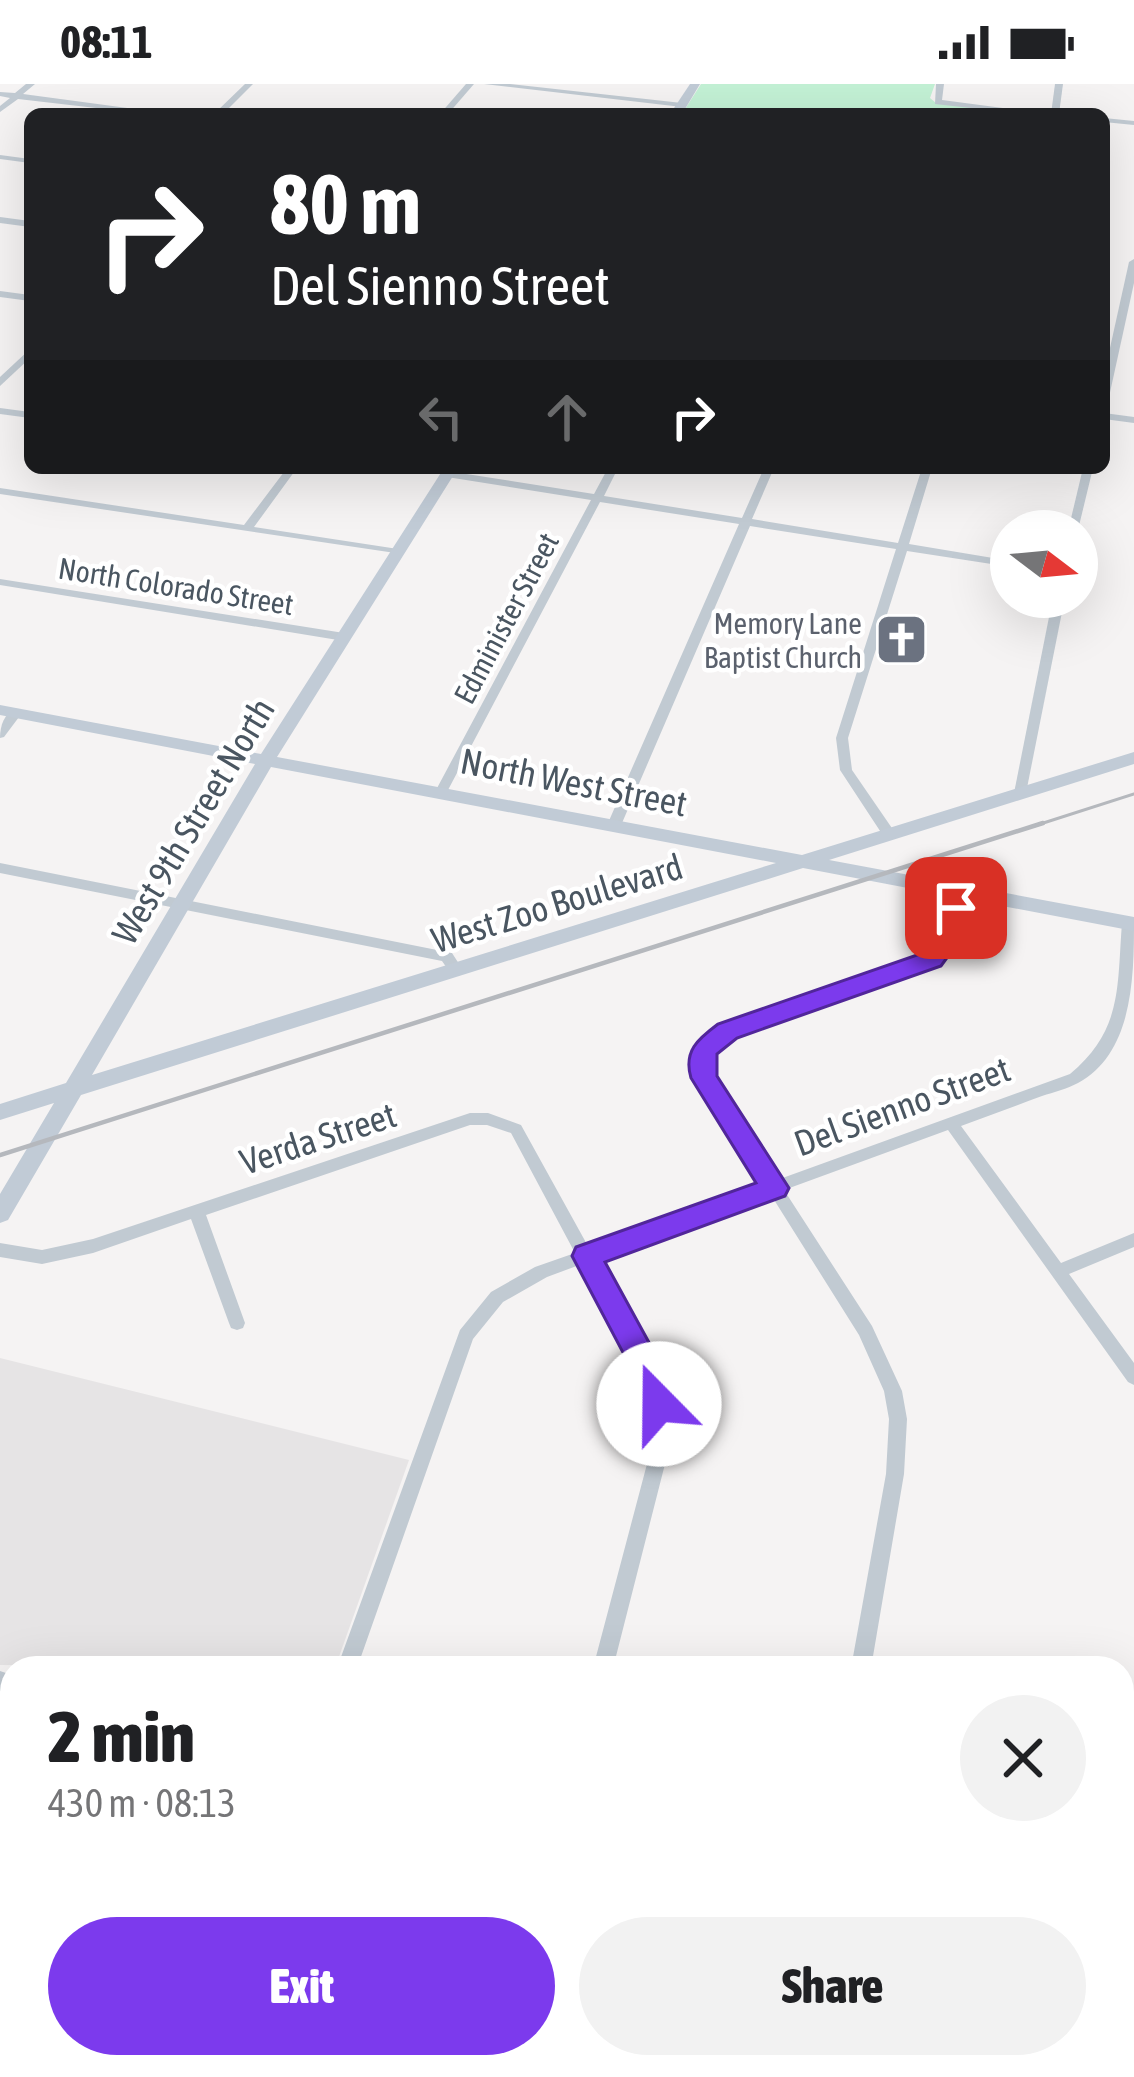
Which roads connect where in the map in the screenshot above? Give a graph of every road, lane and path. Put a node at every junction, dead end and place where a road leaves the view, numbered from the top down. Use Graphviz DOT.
graph roads {
  1 [pos="31,84"];
  2 [pos="248,84"];
  3 [pos="470,84"];
  4 [pos="488,84"];
  5 [pos="940,84"];
  6 [pos="0,94"];
  7 [pos="16,96"];
  8 [pos="117,108"];
  9 [pos="224,108"];
  10 [pos="449,108"];
  11 [pos="664,108"];
  12 [pos="991,108"];
  13 [pos="0,110"];
  14 [pos="1134,262"];
  15 [pos="24,358"];
  16 [pos="1110,371"];
  17 [pos="0,382"];
  18 [pos="288,474"];
  19 [pos="447,474"];
  20 [pos="465,474"];
  21 [pos="610,474"];
  22 [pos="766,474"];
  23 [pos="925,474"];
  24 [pos="1087,474"];
  25 [pos="0,491"];
  26 [pos="597,499"];
  27 [pos="1079,510"];
  28 [pos="746,522"];
  29 [pos="247,529"];
  30 [pos="902,547"];
  31 [pos="398,552"];
  32 [pos="990,561"];
  33 [pos="0,582"];
  34 [pos="1055,618"];
  35 [pos="344,637"];
  36 [pos="8,712"];
  37 [pos="0,734"];
  38 [pos="268,757"];
  39 [pos="1134,758"];
  40 [pos="442,790"];
  41 [pos="1020,794"];
  42 [pos="616,824"];
  43 [pos="889,834"];
  44 [pos="805,860"];
  45 [pos="0,868"];
  46 [pos="960,890"];
  47 [pos="182,902"];
  48 [pos="1131,923"];
  49 [pos="456,970"];
  50 [pos="73,1089"];
  51 [pos="0,1112"];
  52 [pos="951,1123"];
  53 [pos="775,1188"];
  54 [pos="4,1203"];
  55 [pos="196,1210"];
  56 [pos="1134,1240"];
  57 [pos="0,1250"];
  58 [pos="586,1256"];
  59 [pos="1060,1271"];
  60 [pos="237,1323"];
  61 [pos="1134,1376"];
  62 [pos="351,1656"];
  63 [pos="606,1656"];
  64 [pos="863,1656"];
  1 -- 7 [label="street"];
  2 -- 9 [label="street"];
  3 -- 10 [label="street"];
  4 -- 11 [label="street"];
  5 -- 12 [label="street"];
  6 -- 7 [label="street"];
  7 -- 8 [label="street"];
  7 -- 13 [label="street"];
  14 -- 16 [label="street"];
  15 -- 17 [label="street"];
  18 -- 29 [label="street"];
  19 -- 31 [label="main road, West 9th Street North"];
  20 -- 26 [label="street"];
  21 -- 26 [label="street, Edminister Street"];
  22 -- 28 [label="street"];
  23 -- 30 [label="street"];
  24 -- 27 [label="street"];
  25 -- 29 [label="street"];
  26 -- 28 [label="street"];
  26 -- 40 [label="street, Edminister Street"];
  28 -- 30 [label="street"];
  28 -- 42 [label="street"];
  29 -- 31 [label="street"];
  30 -- 32 [label="street"];
  30 -- 43 [label="street"];
  31 -- 35 [label="main road, West 9th Street North"];
  33 -- 35 [label="street, North Colorado Street"];
  34 -- 41 [label="street"];
  35 -- 38 [label="main road, West 9th Street North"];
  36 -- 37 [label="street"];
  36 -- 38 [label="main road, North West Street"];
  38 -- 40 [label="main road, North West Street"];
  38 -- 47 [label="main road, West 9th Street North"];
  39 -- 41 [label="main road, West Zoo Boulevard"];
  40 -- 42 [label="main road, North West Street"];
  41 -- 43 [label="main road, West Zoo Boulevard"];
  42 -- 44 [label="main road, North West Street"];
  43 -- 44 [label="main road, West Zoo Boulevard"];
  44 -- 46 [label="main road, North West Street"];
  44 -- 49 [label="main road, West Zoo Boulevard"];
  45 -- 47 [label="street"];
  46 -- 48 [label="main road, North West Street"];
  46 -- 53 [label="street"];
  47 -- 49 [label="street"];
  47 -- 50 [label="main road, West 9th Street North"];
  48 -- 52 [label="street, Del Sienno Street"];
  49 -- 50 [label="main road, West Zoo Boulevard"];
  50 -- 51 [label="main road, West Zoo Boulevard"];
  50 -- 54 [label="main road, West 9th Street North"];
  52 -- 53 [label="street, Del Sienno Street"];
  52 -- 59 [label="street"];
  53 -- 58 [label="street, Del Sienno Street"];
  53 -- 64 [label="street"];
  55 -- 57 [label="street, Verda Street"];
  55 -- 58 [label="street, Verda Street"];
  55 -- 60 [label="street"];
  56 -- 59 [label="street"];
  58 -- 62 [label="street, Del Sienno Street"];
  58 -- 63 [label="street, Verda Street"];
  59 -- 61 [label="street"];
}
